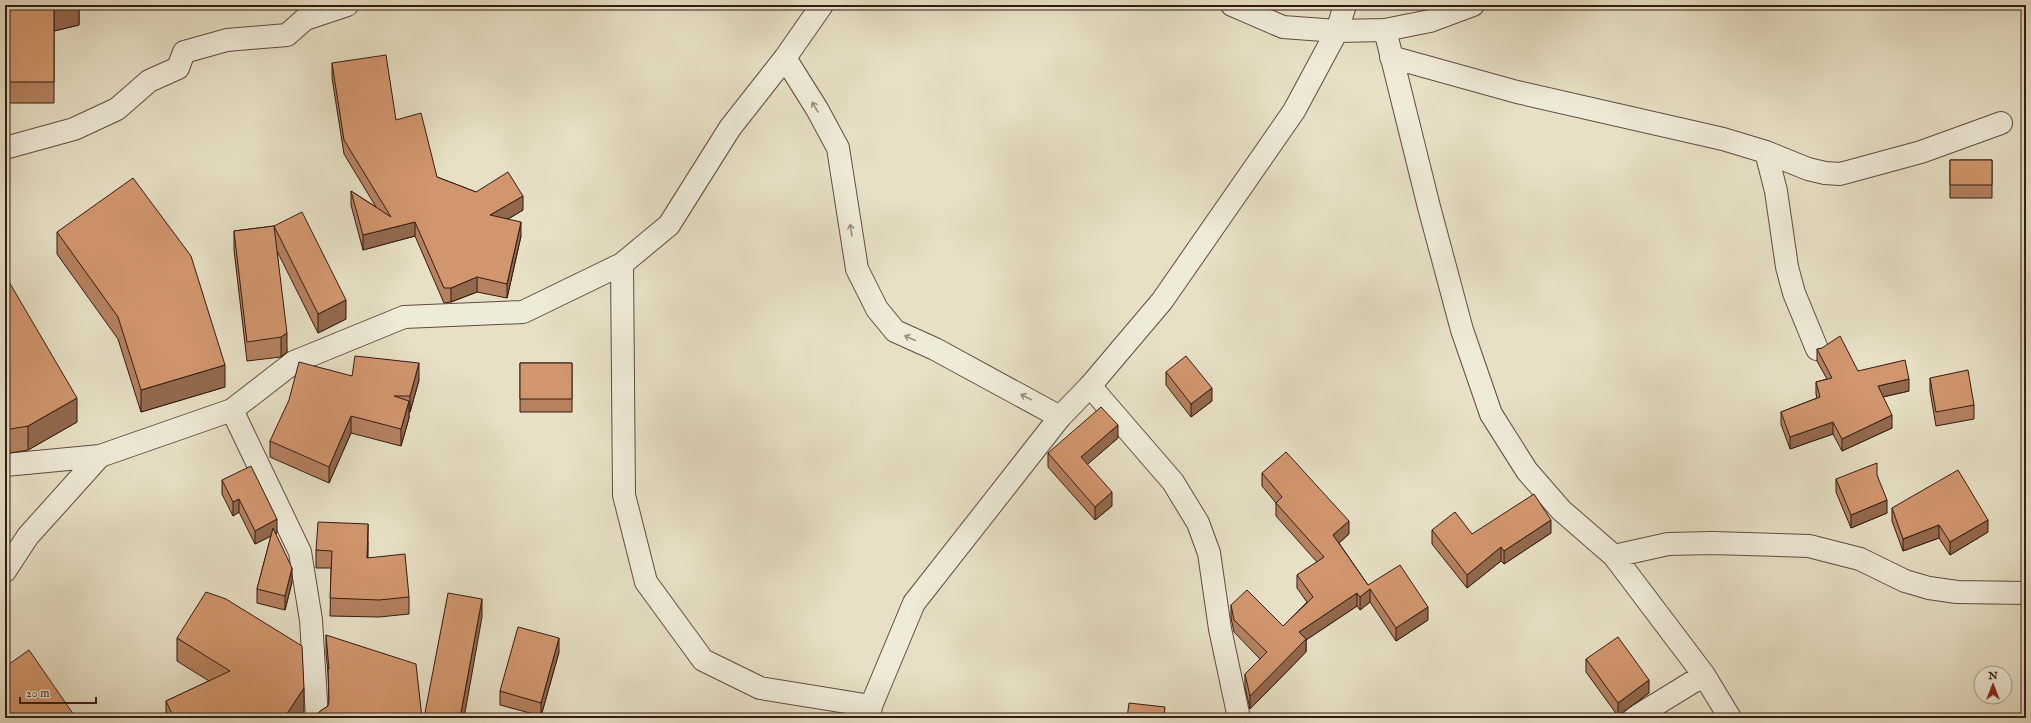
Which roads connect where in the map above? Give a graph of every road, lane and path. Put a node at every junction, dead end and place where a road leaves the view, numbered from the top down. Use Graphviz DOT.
graph roads {
  1 [pos="347,5"];
  2 [pos="822,5"];
  3 [pos="1232,5"];
  4 [pos="1345,5"];
  5 [pos="1473,5"];
  6 [pos="1385,30"];
  7 [pos="1337,31"];
  8 [pos="785,58"];
  9 [pos="1392,58"];
  10 [pos="2001,123"];
  11 [pos="5,148"];
  12 [pos="1766,152"];
  13 [pos="622,264"];
  14 [pos="1817,349"];
  15 [pos="1090,386"];
  16 [pos="232,410"];
  17 [pos="1060,416"];
  18 [pos="100,456"];
  19 [pos="5,465"];
  20 [pos="1614,556"];
  21 [pos="5,572"];
  22 [pos="2026,593"];
  23 [pos="1704,675"];
  24 [pos="870,712"];
  25 [pos="317,718"];
  26 [pos="1239,718"];
  27 [pos="1634,718"];
  28 [pos="1730,718"];
  1 -- 11 [label="street"];
  2 -- 8 [label="street"];
  3 -- 7 [label="street"];
  4 -- 7 [label="street"];
  5 -- 6 [label="street"];
  6 -- 7 [label="street"];
  6 -- 9 [label="street"];
  7 -- 15 [label="street"];
  8 -- 13 [label="street"];
  17 -- 8 [label="street, one-way"];
  9 -- 12 [label="street"];
  9 -- 20 [label="street"];
  10 -- 12 [label="street"];
  12 -- 14 [label="street"];
  13 -- 16 [label="street"];
  13 -- 24 [label="street"];
  15 -- 17 [label="street"];
  15 -- 26 [label="street"];
  16 -- 18 [label="street"];
  16 -- 25 [label="street"];
  17 -- 24 [label="street"];
  18 -- 19 [label="street"];
  18 -- 21 [label="street"];
  20 -- 22 [label="street"];
  20 -- 23 [label="street"];
  23 -- 27 [label="street"];
  23 -- 28 [label="street"];
}
